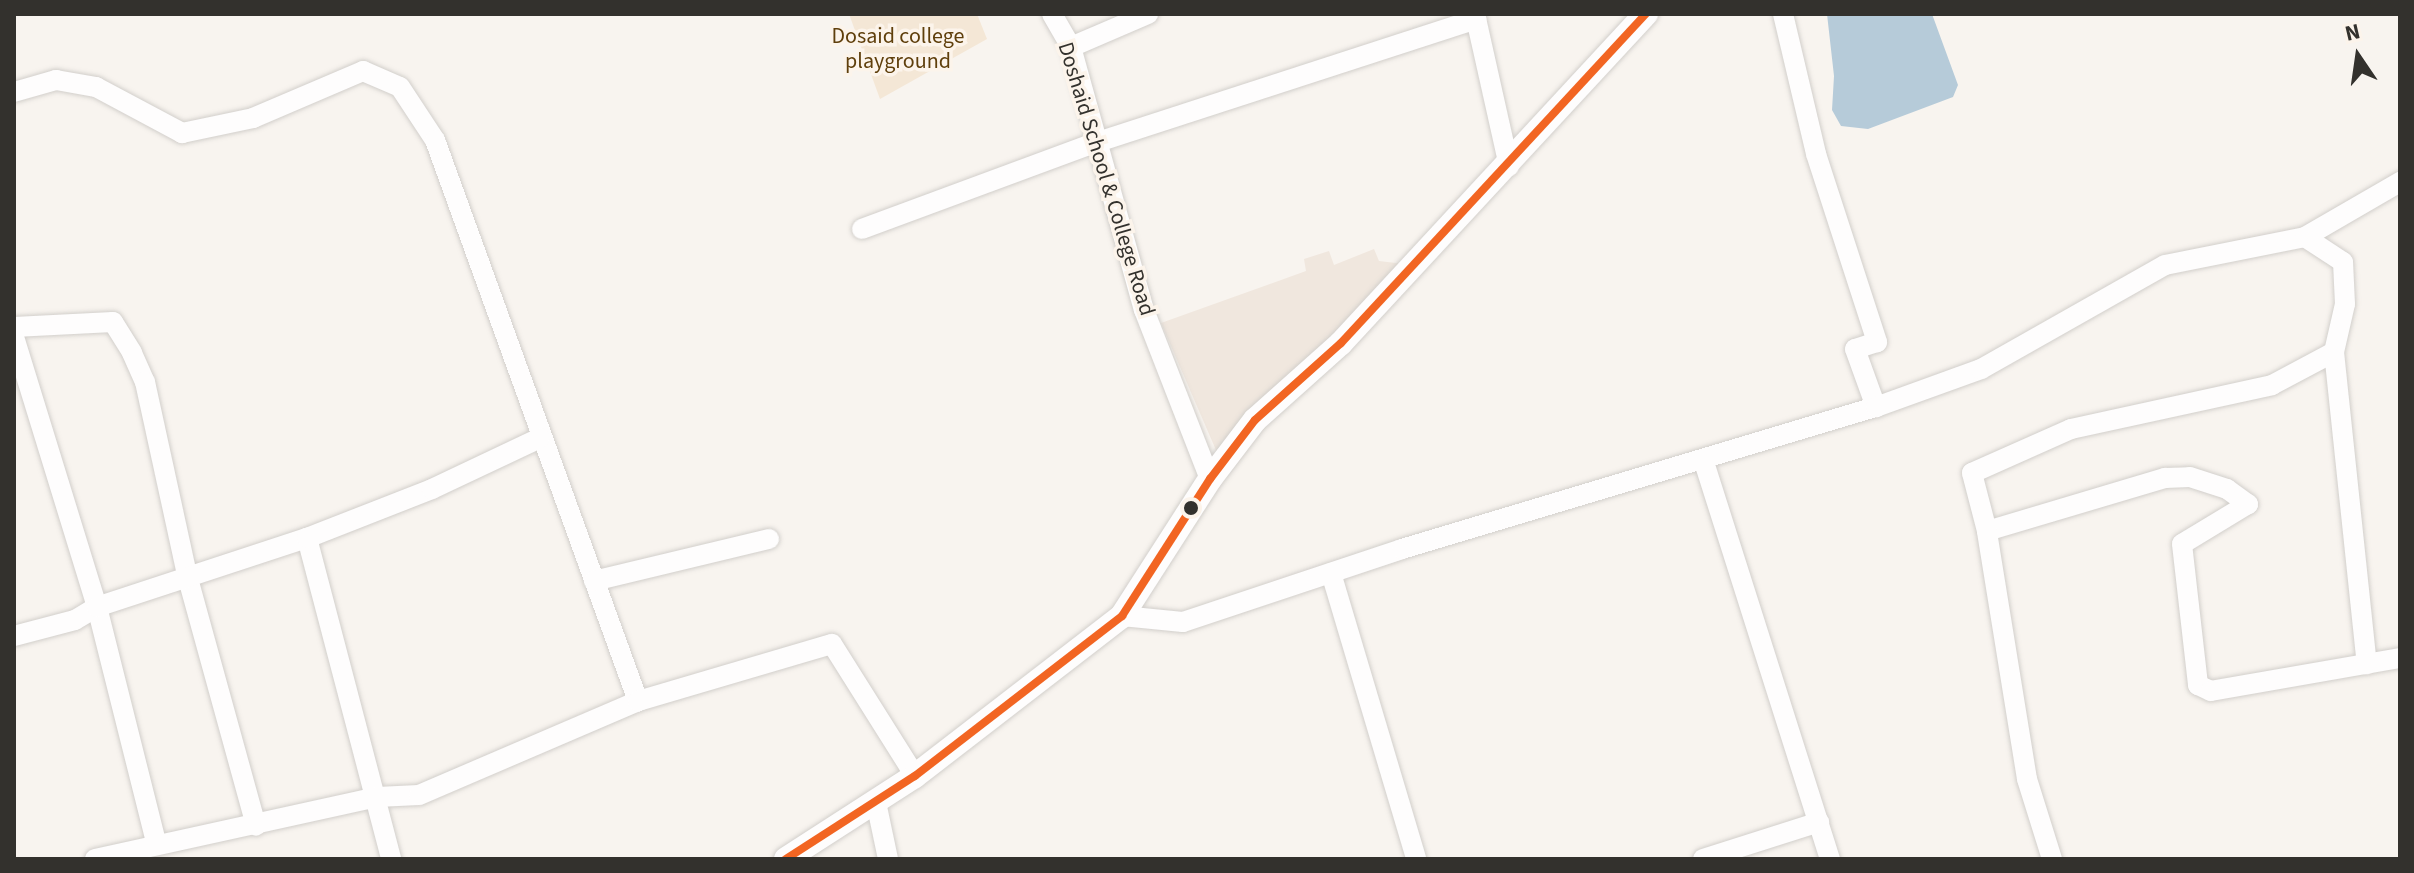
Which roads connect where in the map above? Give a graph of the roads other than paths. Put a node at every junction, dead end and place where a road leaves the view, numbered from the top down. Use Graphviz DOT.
graph roads {
  1 [pos="1052,14"];
  2 [pos="1148,14"];
  3 [pos="1646,14"];
  4 [pos="1783,14"];
  5 [pos="1476,16"];
  6 [pos="1071,47"];
  7 [pos="14,92"];
  8 [pos="1095,143"];
  9 [pos="1509,166"];
  10 [pos="2400,182"];
  11 [pos="862,229"];
  12 [pos="2305,237"];
  13 [pos="14,327"];
  14 [pos="14,337"];
  15 [pos="2334,352"];
  16 [pos="1876,407"];
  17 [pos="540,438"];
  18 [pos="1704,462"];
  19 [pos="1210,479"];
  20 [pos="1987,531"];
  21 [pos="307,538"];
  22 [pos="769,539"];
  23 [pos="1331,573"];
  24 [pos="187,575"];
  25 [pos="594,581"];
  26 [pos="97,607"];
  27 [pos="1122,616"];
  28 [pos="14,636"];
  29 [pos="2400,658"];
  30 [pos="2367,664"];
  31 [pos="638,701"];
  32 [pos="915,776"];
  33 [pos="377,797"];
  34 [pos="876,802"];
  35 [pos="1819,822"];
  36 [pos="256,826"];
  37 [pos="156,842"];
  38 [pos="95,859"];
  39 [pos="391,859"];
  40 [pos="786,859"];
  41 [pos="888,859"];
  42 [pos="1416,859"];
  43 [pos="1703,859"];
  44 [pos="1830,859"];
  45 [pos="2052,859"];
  1 -- 6 [label="street, Doshaid School & College Road"];
  2 -- 6 [label="street"];
  3 -- 9 [label="main road"];
  4 -- 16 [label="street"];
  5 -- 8 [label="street"];
  5 -- 9 [label="street"];
  6 -- 8 [label="street, Doshaid School & College Road"];
  7 -- 17 [label="street"];
  8 -- 11 [label="street"];
  8 -- 19 [label="street, Doshaid School & College Road"];
  9 -- 19 [label="main road"];
  10 -- 12 [label="street"];
  12 -- 15 [label="street"];
  12 -- 16 [label="street"];
  13 -- 24 [label="street"];
  14 -- 26 [label="street"];
  15 -- 20 [label="street"];
  15 -- 30 [label="street"];
  16 -- 18 [label="street"];
  17 -- 21 [label="street"];
  17 -- 25 [label="street"];
  18 -- 23 [label="street"];
  18 -- 35 [label="street"];
  19 -- 27 [label="main road"];
  20 -- 30 [label="street"];
  20 -- 45 [label="street"];
  21 -- 24 [label="street"];
  21 -- 33 [label="street"];
  22 -- 25 [label="street"];
  23 -- 27 [label="street"];
  23 -- 42 [label="street"];
  24 -- 26 [label="street"];
  24 -- 36 [label="street"];
  25 -- 31 [label="street"];
  26 -- 28 [label="street"];
  26 -- 37 [label="street"];
  27 -- 32 [label="main road"];
  29 -- 30 [label="street"];
  31 -- 32 [label="street"];
  31 -- 33 [label="street"];
  32 -- 34 [label="main road"];
  33 -- 36 [label="street"];
  33 -- 39 [label="street"];
  34 -- 40 [label="main road"];
  34 -- 41 [label="street"];
  35 -- 43 [label="street"];
  35 -- 44 [label="street"];
  36 -- 37 [label="street"];
  37 -- 38 [label="street"];
}
